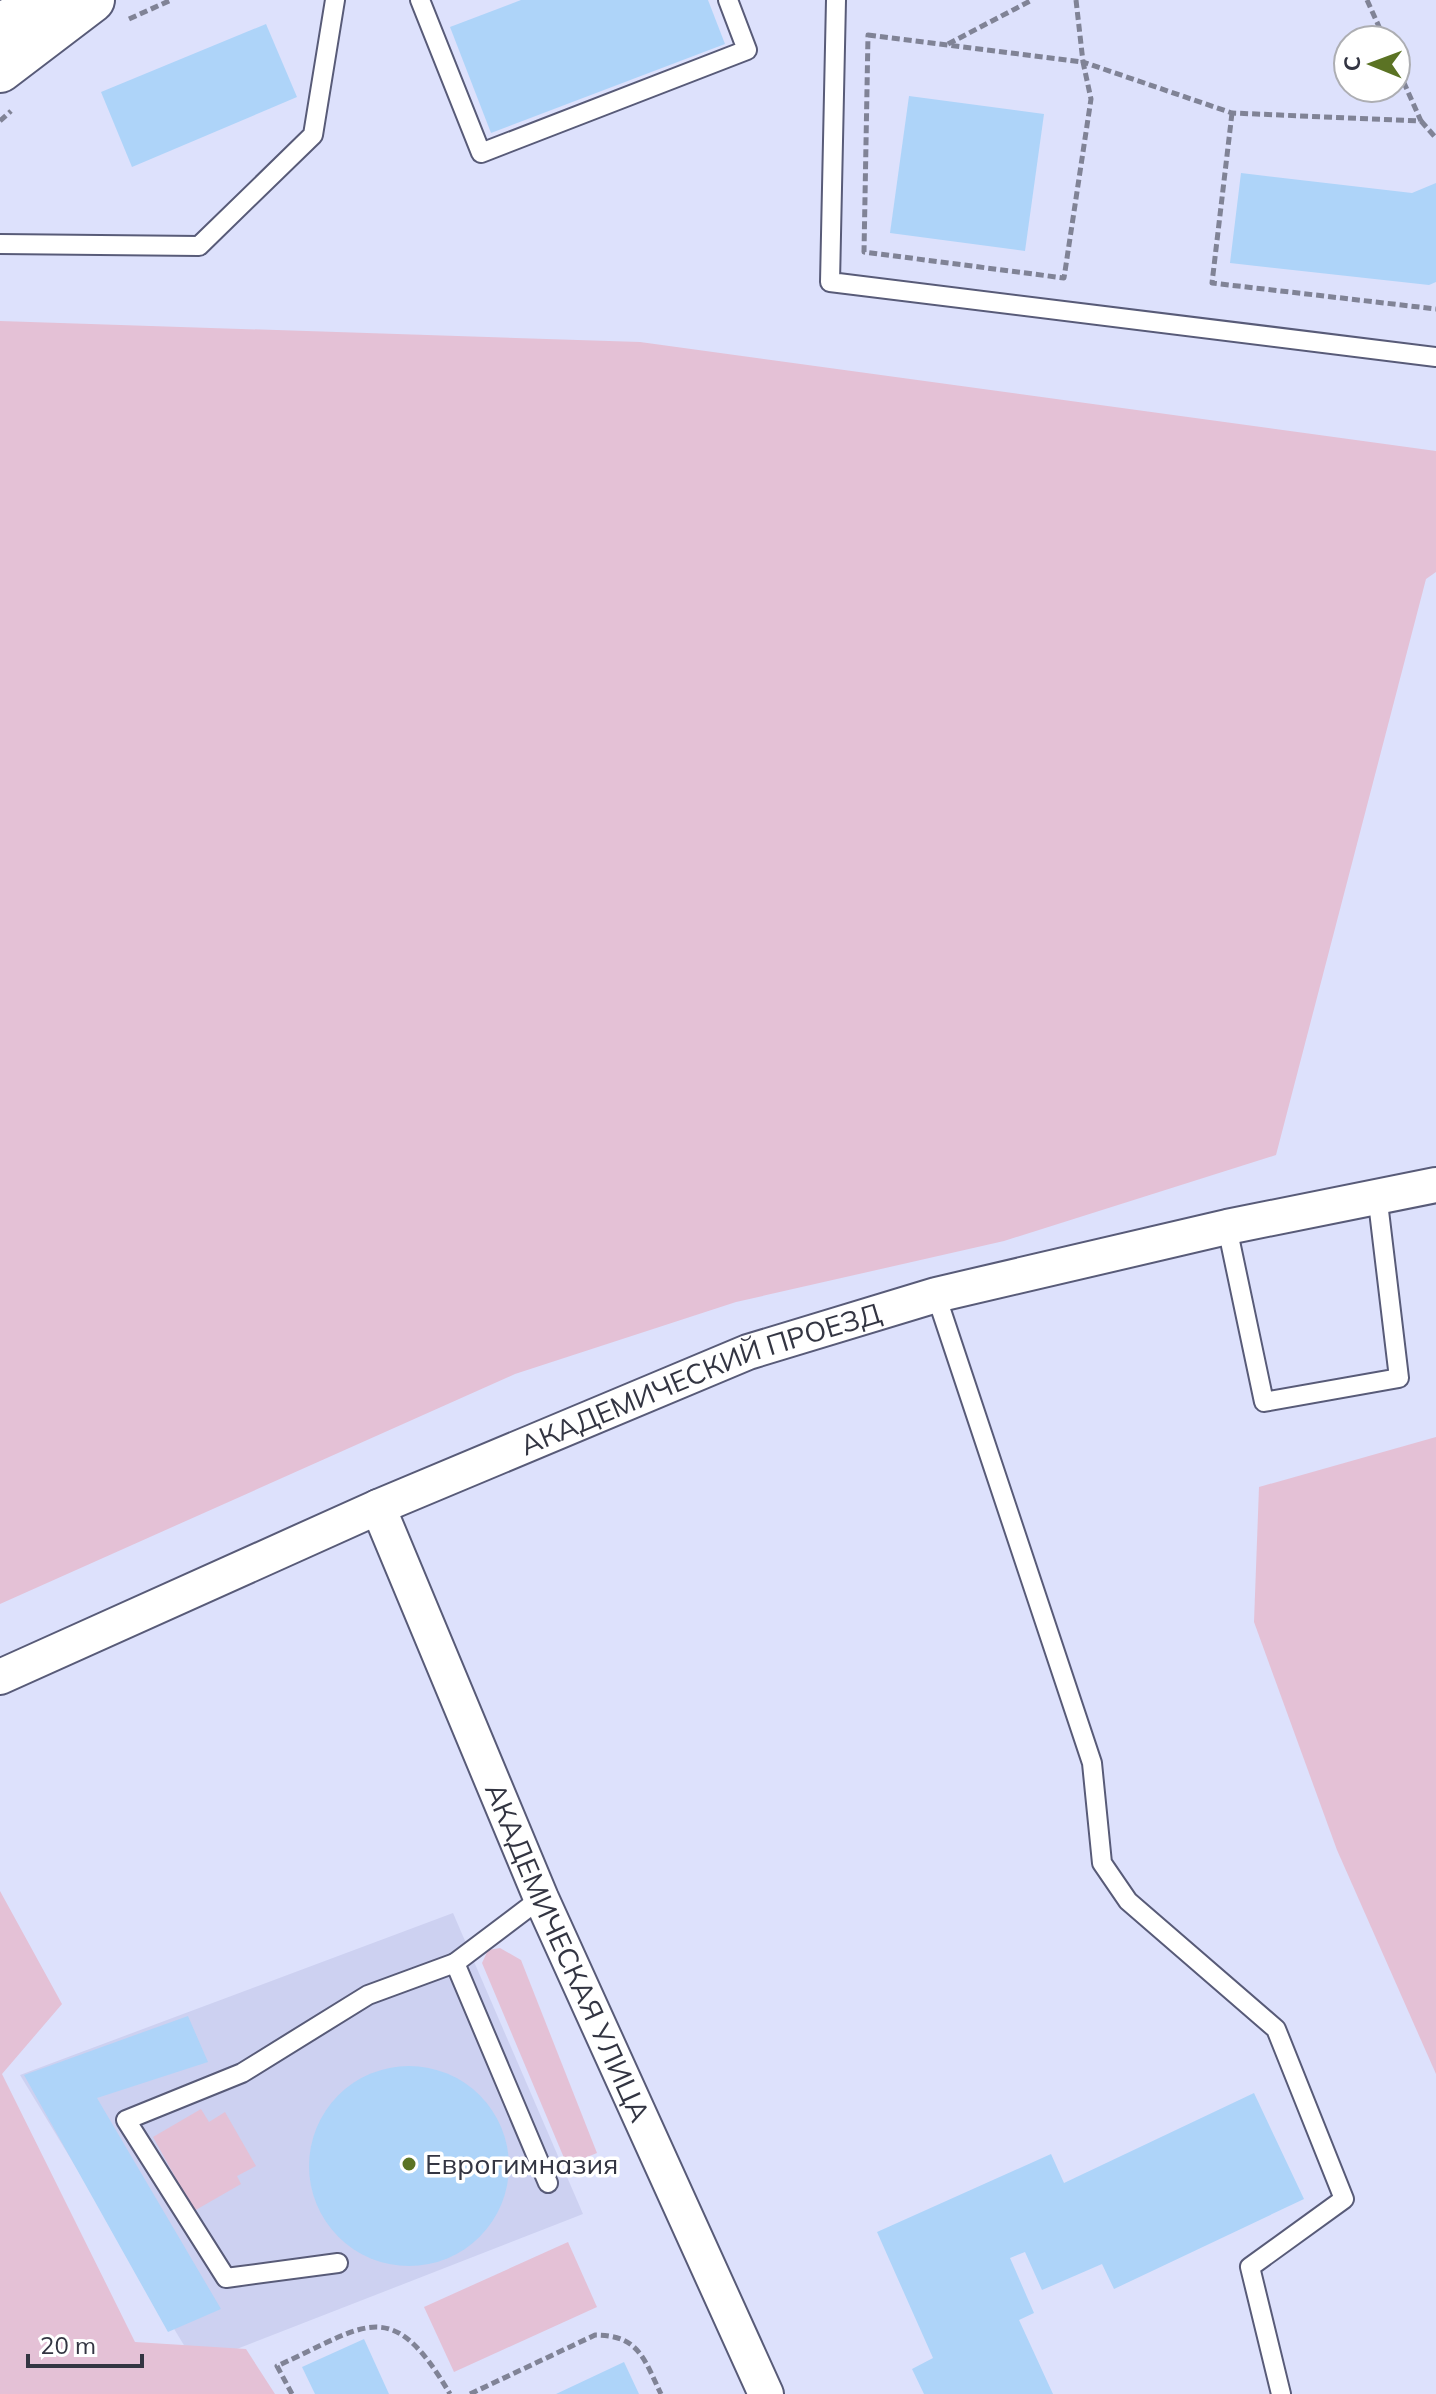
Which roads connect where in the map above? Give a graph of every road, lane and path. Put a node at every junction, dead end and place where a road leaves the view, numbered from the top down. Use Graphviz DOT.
graph roads {
  1 [pos="56,0"];
  2 [pos="92,0"];
  3 [pos="335,0"];
  4 [pos="728,0"];
  5 [pos="836,0"];
  6 [pos="1032,0"];
  7 [pos="1076,0"];
  8 [pos="1367,0"];
  9 [pos="426,2"];
  10 [pos="1378,24"];
  11 [pos="0,25"];
  12 [pos="947,45"];
  13 [pos="1083,62"];
  14 [pos="0,70"];
  15 [pos="1412,101"];
  16 [pos="1232,113"];
  17 [pos="1421,121"];
  18 [pos="1436,138"];
  19 [pos="0,244"];
  20 [pos="1436,309"];
  21 [pos="1436,357"];
  22 [pos="1436,1185"];
  23 [pos="1377,1194"];
  24 [pos="1227,1227"];
  25 [pos="936,1295"];
  26 [pos="378,1507"];
  27 [pos="0,1677"];
  28 [pos="541,1898"];
  29 [pos="455,1963"];
  30 [pos="548,2183"];
  31 [pos="338,2263"];
  32 [pos="292,2394"];
  33 [pos="450,2394"];
  34 [pos="470,2394"];
  35 [pos="661,2394"];
  36 [pos="766,2394"];
  37 [pos="1281,2394"];
  1 -- 11 [label="street"];
  2 -- 14 [label="street"];
  3 -- 19 [label="lane"];
  4 -- 9 [label="lane"];
  5 -- 21 [label="lane"];
  6 -- 12 [label="path"];
  7 -- 13 [label="path"];
  8 -- 10 [label="path"];
  12 -- 13 [label="path"];
  12 -- 13 [label="path"];
  13 -- 16 [label="path"];
  15 -- 17 [label="path"];
  16 -- 17 [label="path"];
  16 -- 20 [label="path"];
  17 -- 18 [label="path"];
  22 -- 23 [label="street, АКАДЕМИЧЕСКИЙ ПРОЕЗД"];
  23 -- 24 [label="street, АКАДЕМИЧЕСКИЙ ПРОЕЗД"];
  23 -- 24 [label="lane"];
  24 -- 25 [label="street, АКАДЕМИЧЕСКИЙ ПРОЕЗД"];
  25 -- 26 [label="street, АКАДЕМИЧЕСКИЙ ПРОЕЗД"];
  25 -- 37 [label="lane"];
  26 -- 27 [label="street, АКАДЕМИЧЕСКИЙ ПРОЕЗД"];
  26 -- 28 [label="street, АКАДЕМИЧЕСКАЯ УЛИЦА"];
  28 -- 29 [label="lane"];
  28 -- 36 [label="street, АКАДЕМИЧЕСКАЯ УЛИЦА"];
  29 -- 30 [label="lane"];
  29 -- 31 [label="lane"];
  32 -- 33 [label="path"];
  34 -- 35 [label="path"];
}
